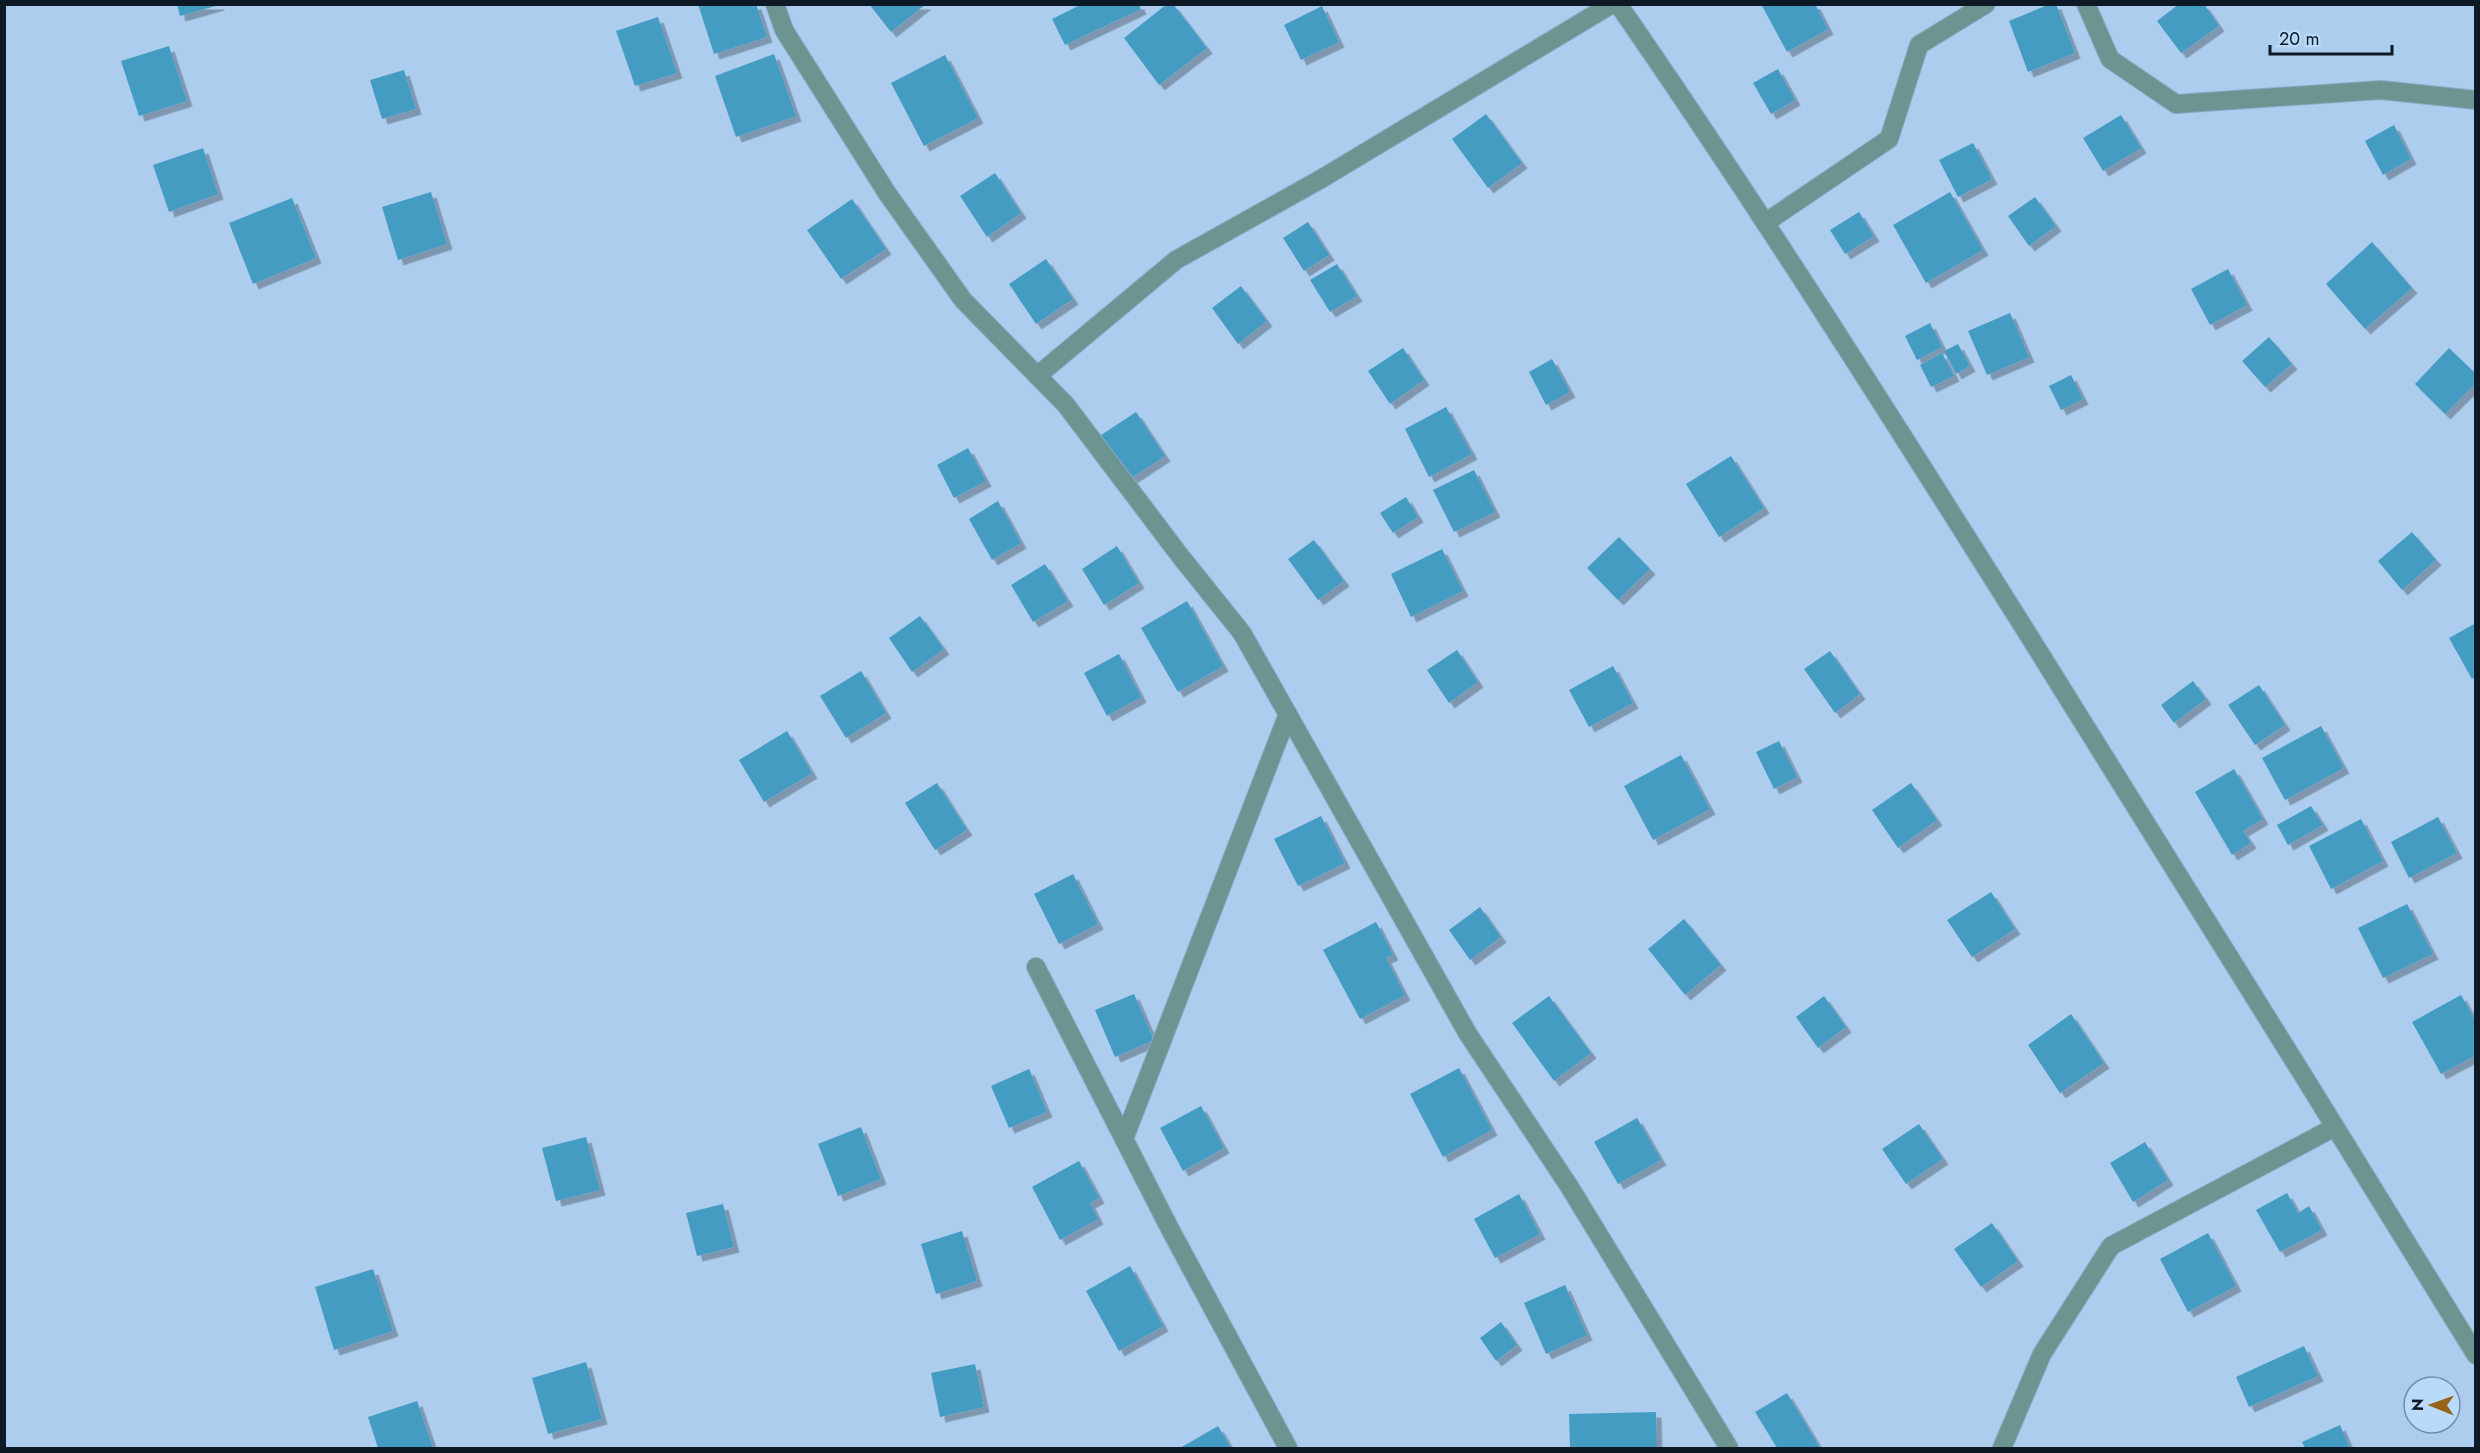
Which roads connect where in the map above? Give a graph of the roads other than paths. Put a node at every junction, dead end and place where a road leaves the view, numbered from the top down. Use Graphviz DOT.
graph roads {
  1 [pos="775,4"];
  2 [pos="1612,4"];
  3 [pos="1618,4"];
  4 [pos="1986,4"];
  5 [pos="2086,4"];
  6 [pos="2475,100"];
  7 [pos="1766,223"];
  8 [pos="1037,376"];
  9 [pos="1288,714"];
  10 [pos="1036,967"];
  11 [pos="2335,1127"];
  12 [pos="1124,1139"];
  13 [pos="2475,1356"];
  14 [pos="1288,1449"];
  15 [pos="1729,1449"];
  16 [pos="2002,1449"];
  1 -- 8 [label="street"];
  2 -- 8 [label="street"];
  3 -- 7 [label="street"];
  4 -- 7 [label="street"];
  5 -- 6 [label="street"];
  7 -- 11 [label="street"];
  8 -- 9 [label="street"];
  9 -- 12 [label="street"];
  9 -- 15 [label="street"];
  10 -- 12 [label="street"];
  11 -- 13 [label="street"];
  11 -- 16 [label="street"];
  12 -- 14 [label="street"];
}
